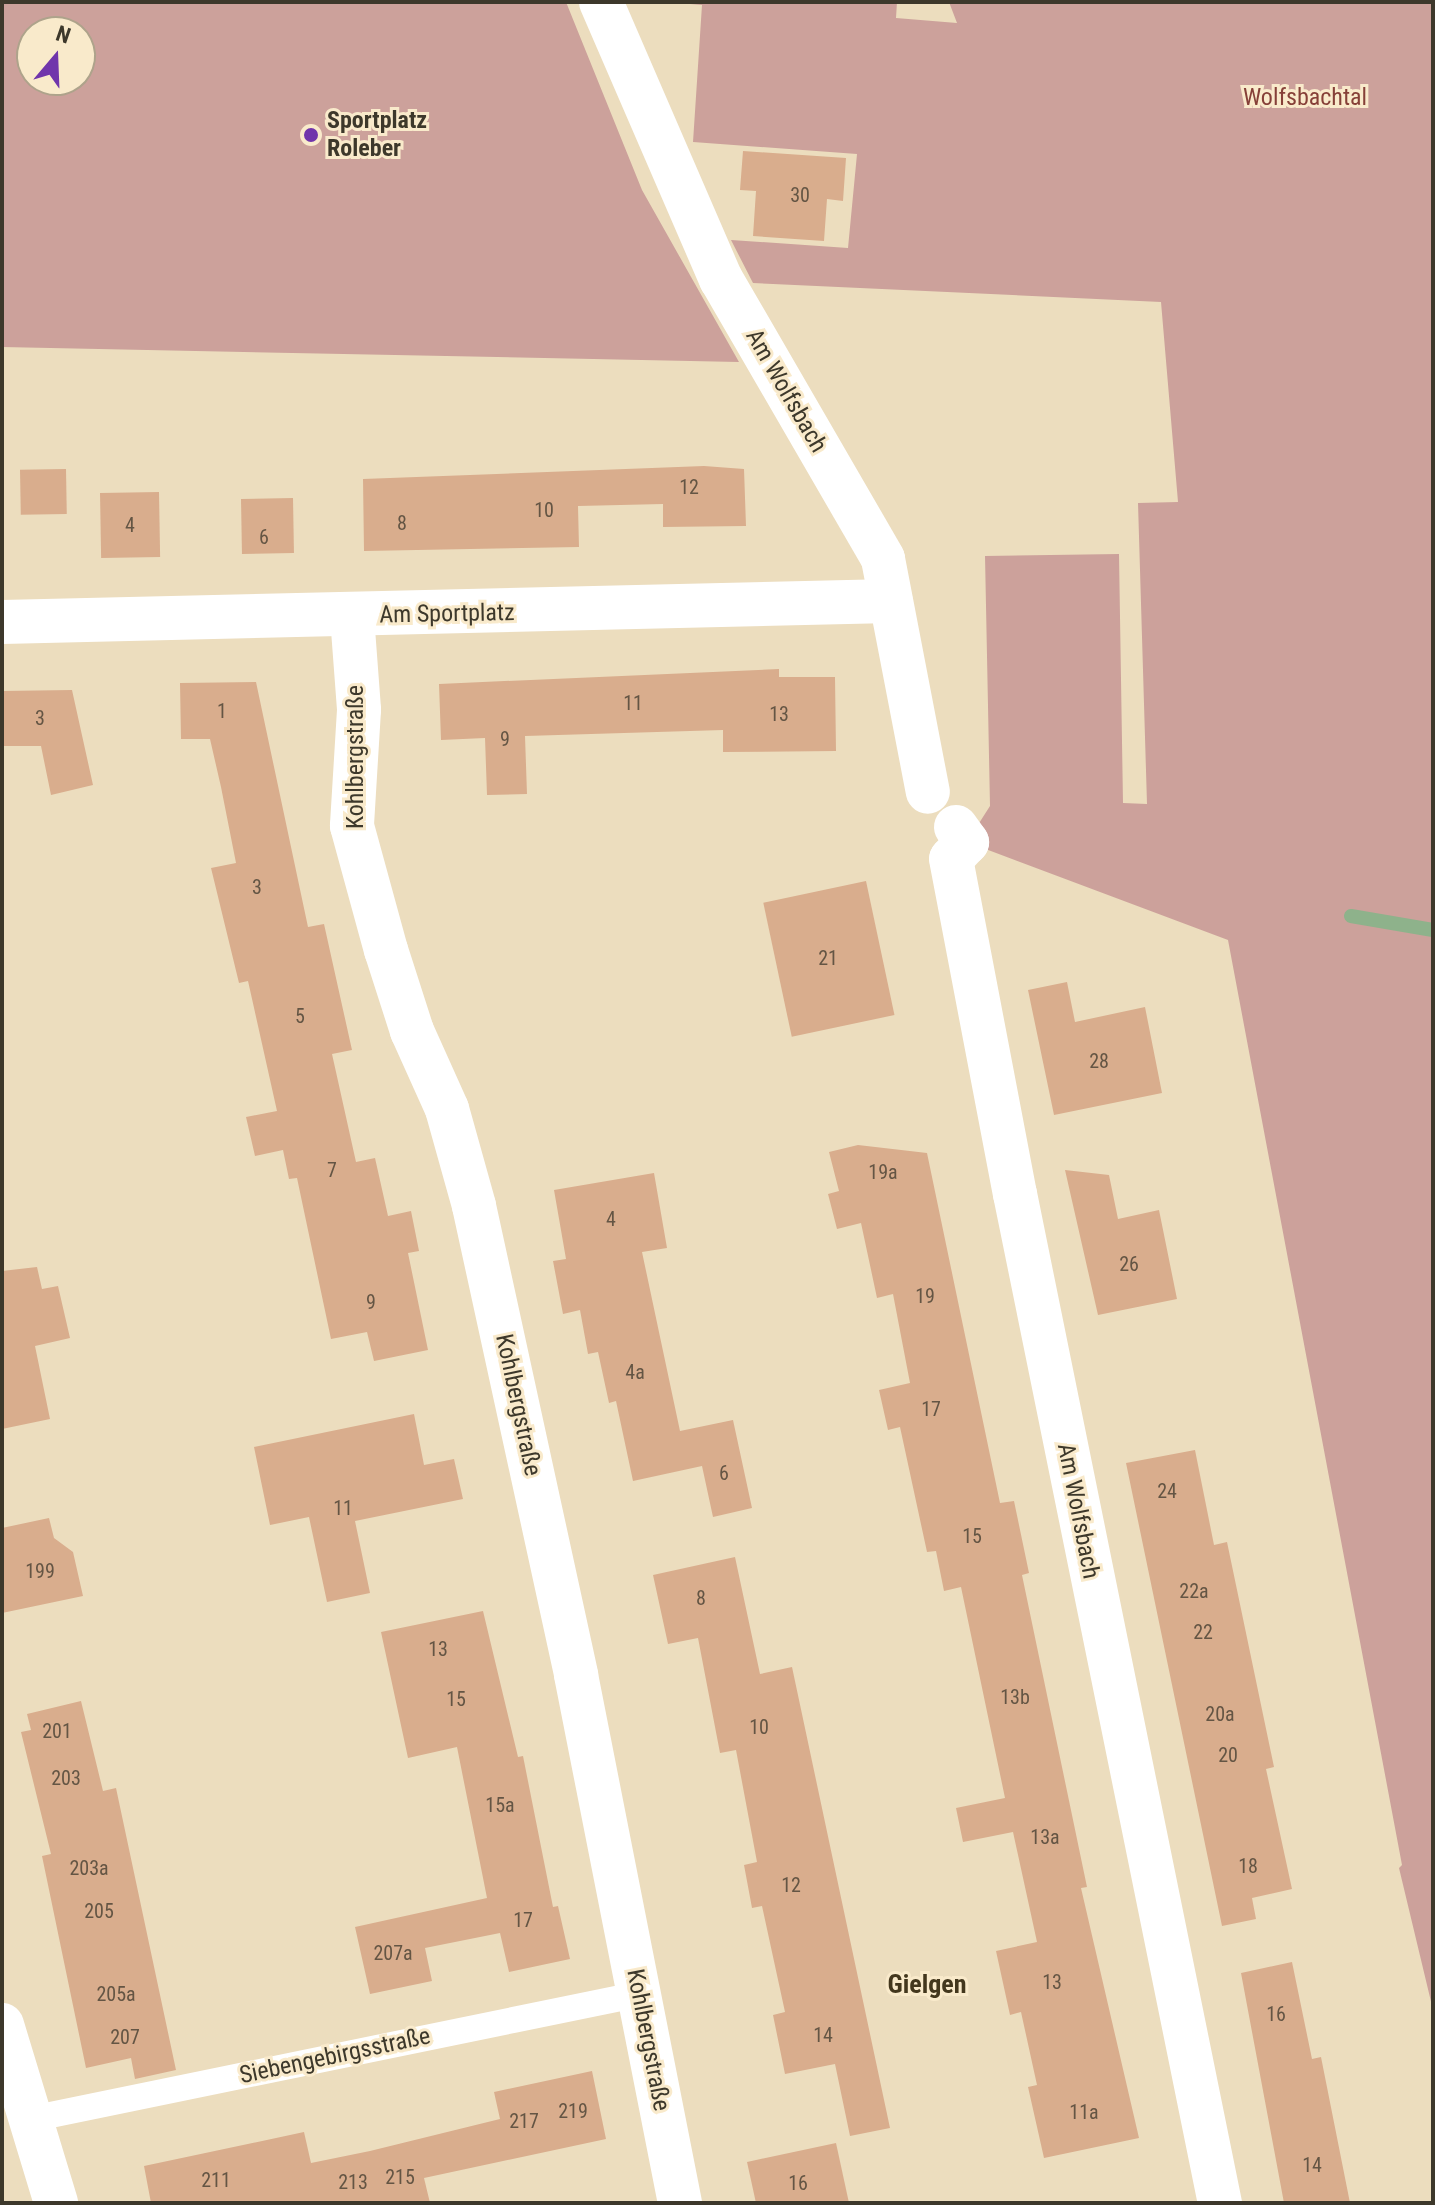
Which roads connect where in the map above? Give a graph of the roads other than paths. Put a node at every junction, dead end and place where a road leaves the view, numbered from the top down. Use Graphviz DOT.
graph roads {
  1 [pos="601,2"];
  2 [pos="891,601"];
  3 [pos="352,616"];
  4 [pos="2,622"];
  5 [pos="928,792"];
  6 [pos="956,827"];
  7 [pos="640,1994"];
  8 [pos="2,2025"];
  9 [pos="31,2119"];
  10 [pos="56,2203"];
  11 [pos="680,2203"];
  12 [pos="1220,2203"];
  1 -- 2 [label="street, Am Wolfsbach"];
  2 -- 3 [label="street, Am Sportplatz"];
  2 -- 5 [label="street, Am Wolfsbach"];
  3 -- 4 [label="street, Am Sportplatz"];
  3 -- 7 [label="street, Kohlbergstraße"];
  6 -- 12 [label="street, Am Wolfsbach"];
  7 -- 9 [label="lane, Siebengebirgsstraße"];
  7 -- 11 [label="street, Kohlbergstraße"];
  8 -- 9 [label="street"];
  9 -- 10 [label="street"];
}
